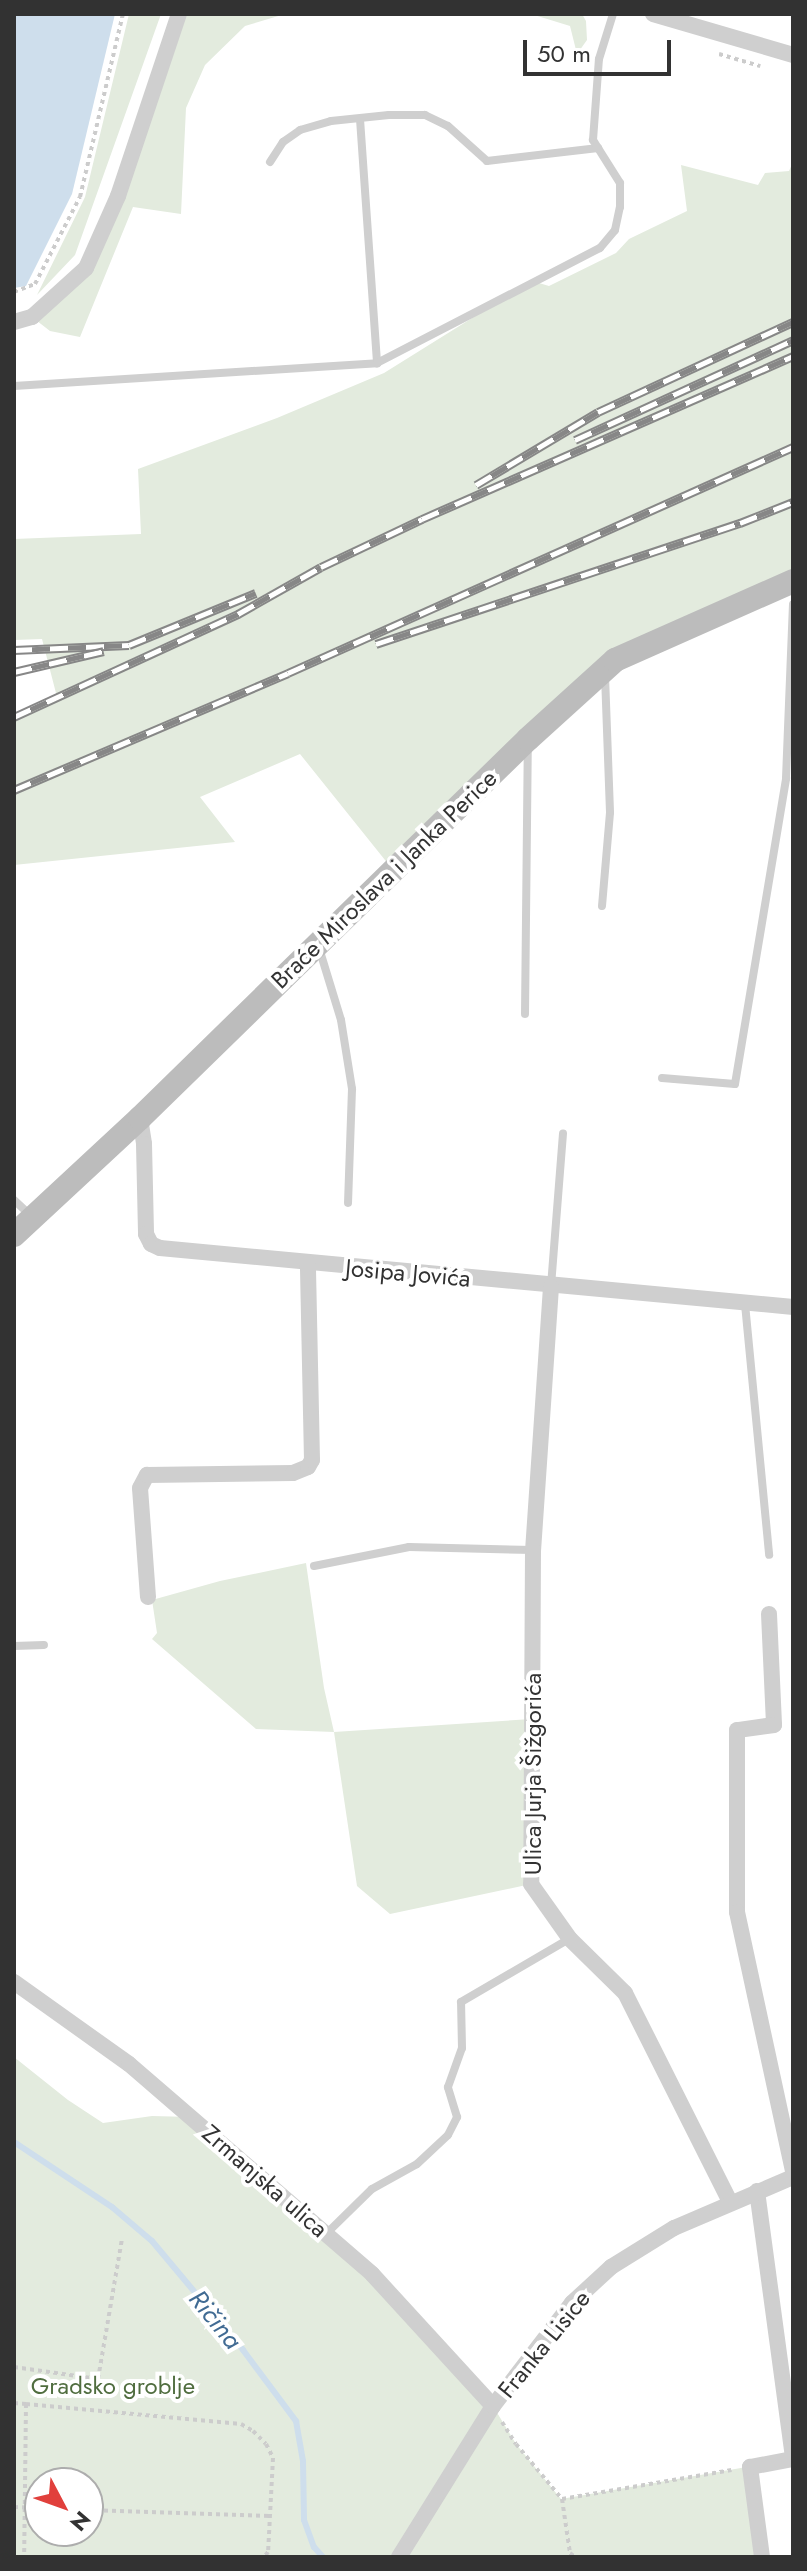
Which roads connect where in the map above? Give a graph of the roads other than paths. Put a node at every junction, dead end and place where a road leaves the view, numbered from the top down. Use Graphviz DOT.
graph roads {
  1 [pos="179,14"];
  2 [pos="613,14"];
  3 [pos="656,15"];
  4 [pos="793,55"];
  5 [pos="360,119"];
  6 [pos="598,148"];
  7 [pos="270,162"];
  8 [pos="14,322"];
  9 [pos="377,363"];
  10 [pos="14,386"];
  11 [pos="793,581"];
  12 [pos="793,604"];
  13 [pos="605,670"];
  14 [pos="528,739"];
  15 [pos="602,906"];
  16 [pos="318,944"];
  17 [pos="525,1014"];
  18 [pos="662,1078"];
  19 [pos="140,1118"];
  20 [pos="563,1133"];
  21 [pos="14,1200"];
  22 [pos="348,1203"];
  23 [pos="33,1217"];
  24 [pos="14,1235"];
  25 [pos="308,1263"];
  26 [pos="551,1287"];
  27 [pos="745,1304"];
  28 [pos="793,1307"];
  29 [pos="533,1550"];
  30 [pos="769,1555"];
  31 [pos="314,1566"];
  32 [pos="148,1597"];
  33 [pos="769,1614"];
  34 [pos="44,1645"];
  35 [pos="14,1646"];
  36 [pos="570,1939"];
  37 [pos="14,1982"];
  38 [pos="793,2174"];
  39 [pos="757,2191"];
  40 [pos="730,2202"];
  41 [pos="326,2234"];
  42 [pos="493,2406"];
  43 [pos="793,2459"];
  44 [pos="399,2557"];
  45 [pos="762,2557"];
  1 -- 8 [label="street"];
  2 -- 6 [label="lane"];
  3 -- 4 [label="street"];
  5 -- 6 [label="lane"];
  5 -- 7 [label="lane"];
  5 -- 9 [label="lane"];
  6 -- 9 [label="lane"];
  9 -- 10 [label="lane"];
  11 -- 13 [label="main road, Braće Miroslava i Janka Perice"];
  12 -- 18 [label="lane"];
  13 -- 14 [label="main road, Braće Miroslava i Janka Perice"];
  13 -- 15 [label="lane"];
  14 -- 16 [label="main road, Braće Miroslava i Janka Perice"];
  14 -- 17 [label="lane"];
  16 -- 19 [label="main road, Braće Miroslava i Janka Perice"];
  16 -- 22 [label="lane"];
  19 -- 23 [label="main road, Braće Miroslava i Janka Perice"];
  19 -- 25 [label="street, Josipa Jovića"];
  20 -- 26 [label="lane"];
  21 -- 23 [label="lane"];
  23 -- 24 [label="main road, Braće Miroslava i Janka Perice"];
  25 -- 26 [label="street, Josipa Jovića"];
  25 -- 32 [label="street"];
  26 -- 27 [label="street, Josipa Jovića"];
  26 -- 29 [label="street, Ulica Jurja Šižgorića"];
  27 -- 28 [label="street, Josipa Jovića"];
  27 -- 30 [label="lane"];
  29 -- 31 [label="lane"];
  29 -- 36 [label="street, Ulica Jurja Šižgorića"];
  33 -- 38 [label="street"];
  34 -- 35 [label="lane"];
  36 -- 40 [label="street, Ulica Jurja Šižgorića"];
  36 -- 41 [label="lane"];
  37 -- 41 [label="street, Zrmanjska ulica"];
  38 -- 39 [label="street, Franka Lisice"];
  39 -- 40 [label="street, Franka Lisice"];
  39 -- 43 [label="street"];
  40 -- 42 [label="street, Franka Lisice"];
  41 -- 42 [label="street, Zrmanjska ulica"];
  42 -- 44 [label="street, Franka Lisice"];
  43 -- 45 [label="street"];
}
